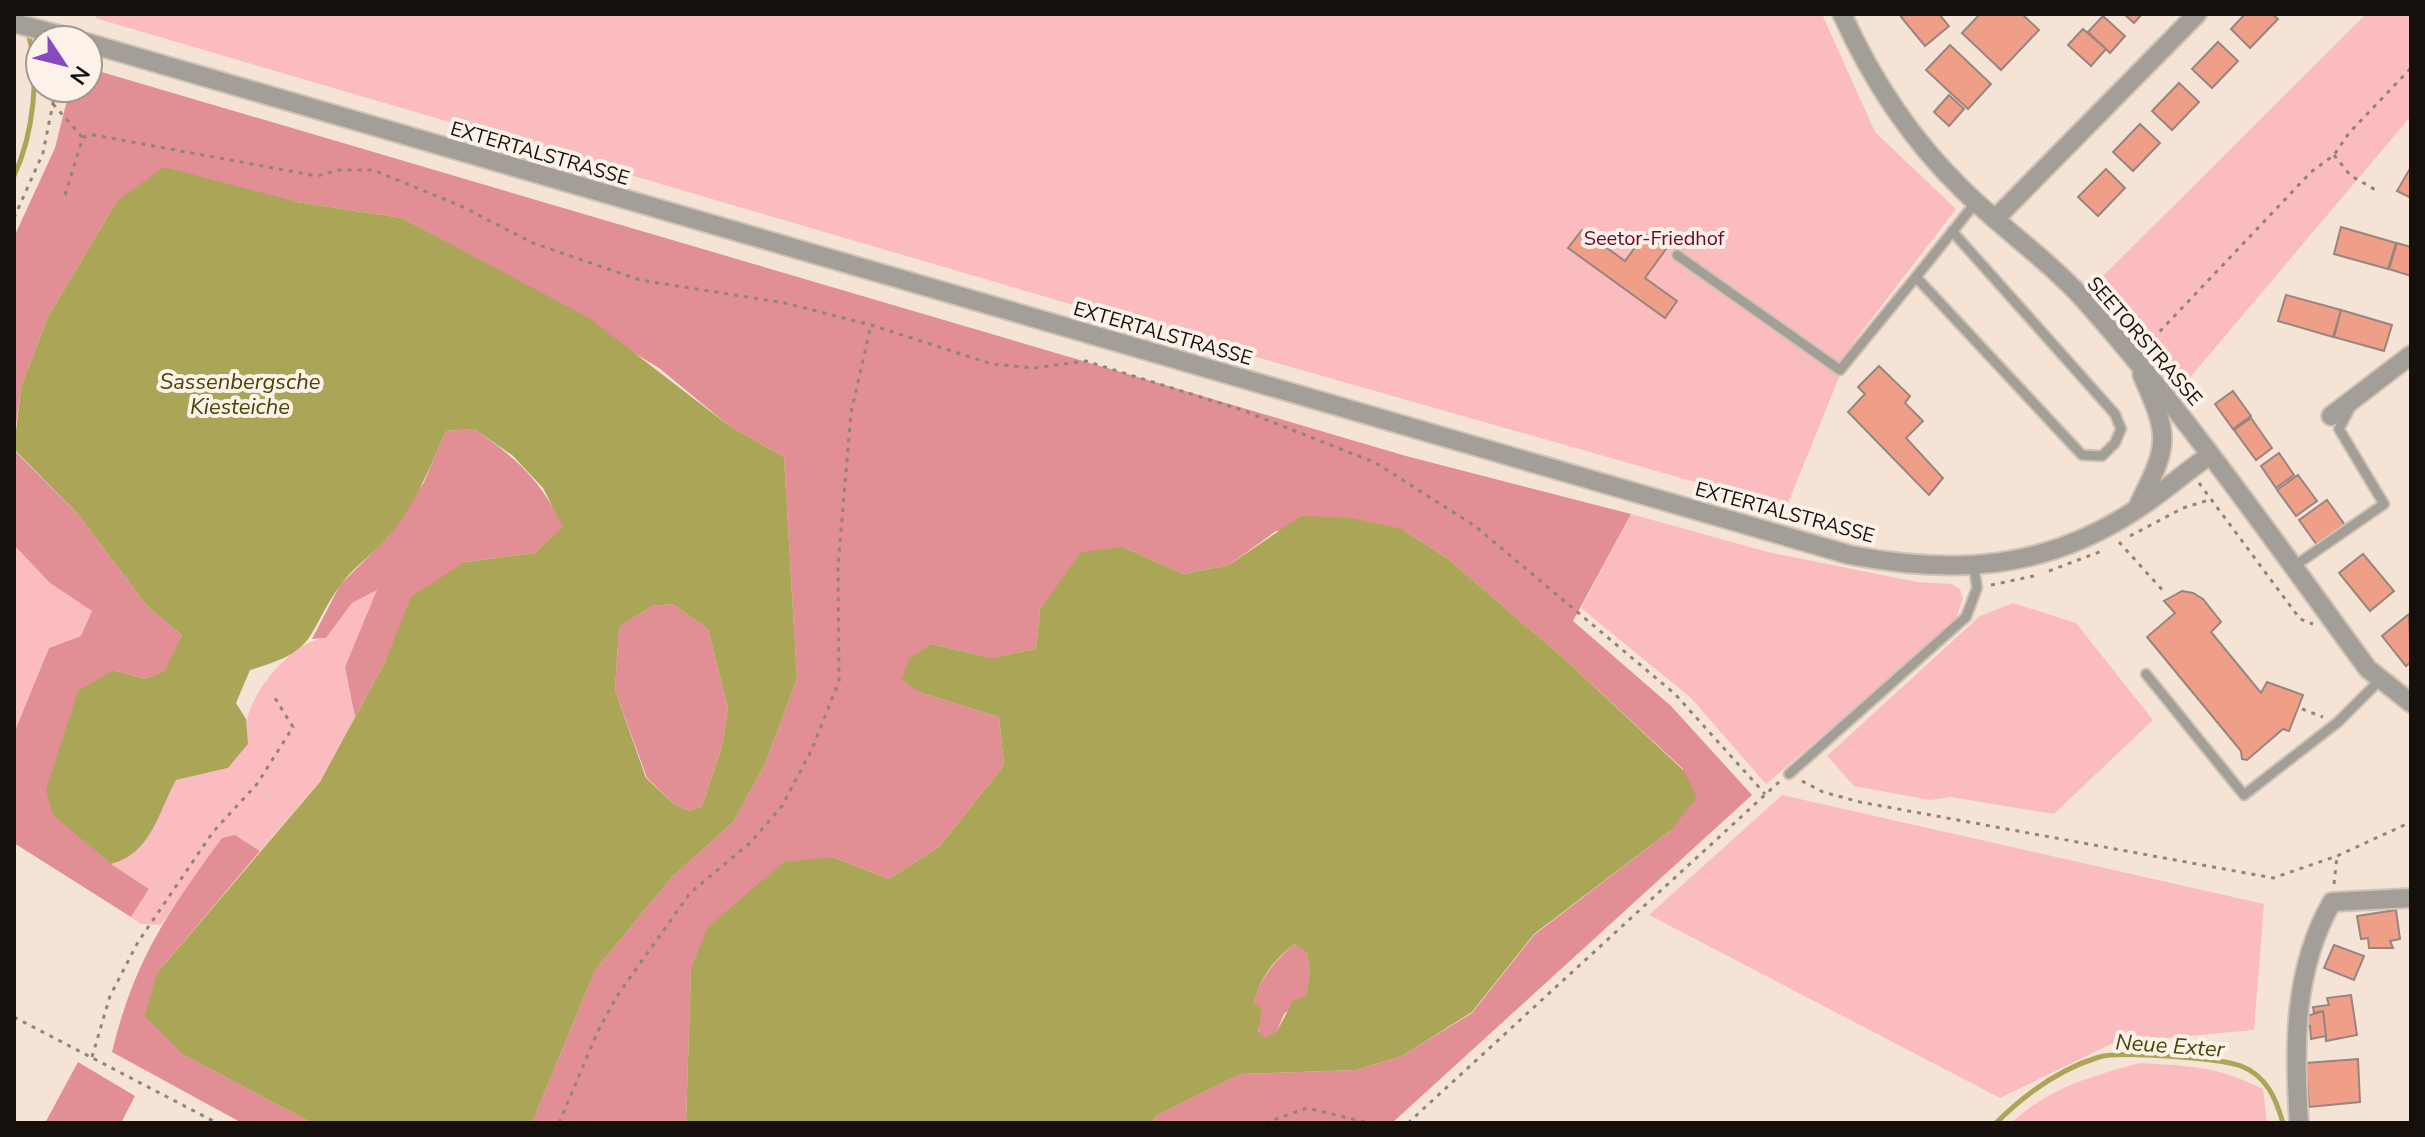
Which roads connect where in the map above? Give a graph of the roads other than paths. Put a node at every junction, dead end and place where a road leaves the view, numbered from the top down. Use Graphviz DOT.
graph roads {
  1 [pos="1842,14"];
  2 [pos="2197,14"];
  3 [pos="104,48"];
  4 [pos="1976,202"];
  5 [pos="1995,219"];
  6 [pos="1952,231"];
  7 [pos="1677,255"];
  8 [pos="1916,277"];
  9 [pos="2133,355"];
  10 [pos="2411,355"];
  11 [pos="2354,399"];
  12 [pos="2331,416"];
  13 [pos="2210,455"];
  14 [pos="2136,510"];
  15 [pos="1974,567"];
  16 [pos="2293,567"];
  17 [pos="2146,674"];
  18 [pos="2379,681"];
  19 [pos="2411,703"];
  20 [pos="1789,774"];
  21 [pos="2411,898"];
  22 [pos="2299,1123"];
  1 -- 4 [label="street, SEETORSTRASSE"];
  2 -- 5 [label="street"];
  3 -- 15 [label="street, EXTERTALSTRASSE"];
  4 -- 5 [label="street, SEETORSTRASSE"];
  4 -- 6 [label="lane"];
  5 -- 9 [label="street, SEETORSTRASSE"];
  6 -- 8 [label="lane"];
  6 -- 8 [label="lane"];
  7 -- 8 [label="lane"];
  9 -- 13 [label="street, SEETORSTRASSE"];
  9 -- 14 [label="street"];
  10 -- 11 [label="street"];
  11 -- 12 [label="street"];
  11 -- 16 [label="lane"];
  13 -- 14 [label="street, EXTERTALSTRASSE"];
  13 -- 16 [label="street, SEETORSTRASSE"];
  14 -- 15 [label="street, EXTERTALSTRASSE"];
  15 -- 20 [label="lane"];
  16 -- 18 [label="street, SEETORSTRASSE"];
  17 -- 18 [label="lane"];
  18 -- 19 [label="street, SEETORSTRASSE"];
  21 -- 22 [label="street"];
}
